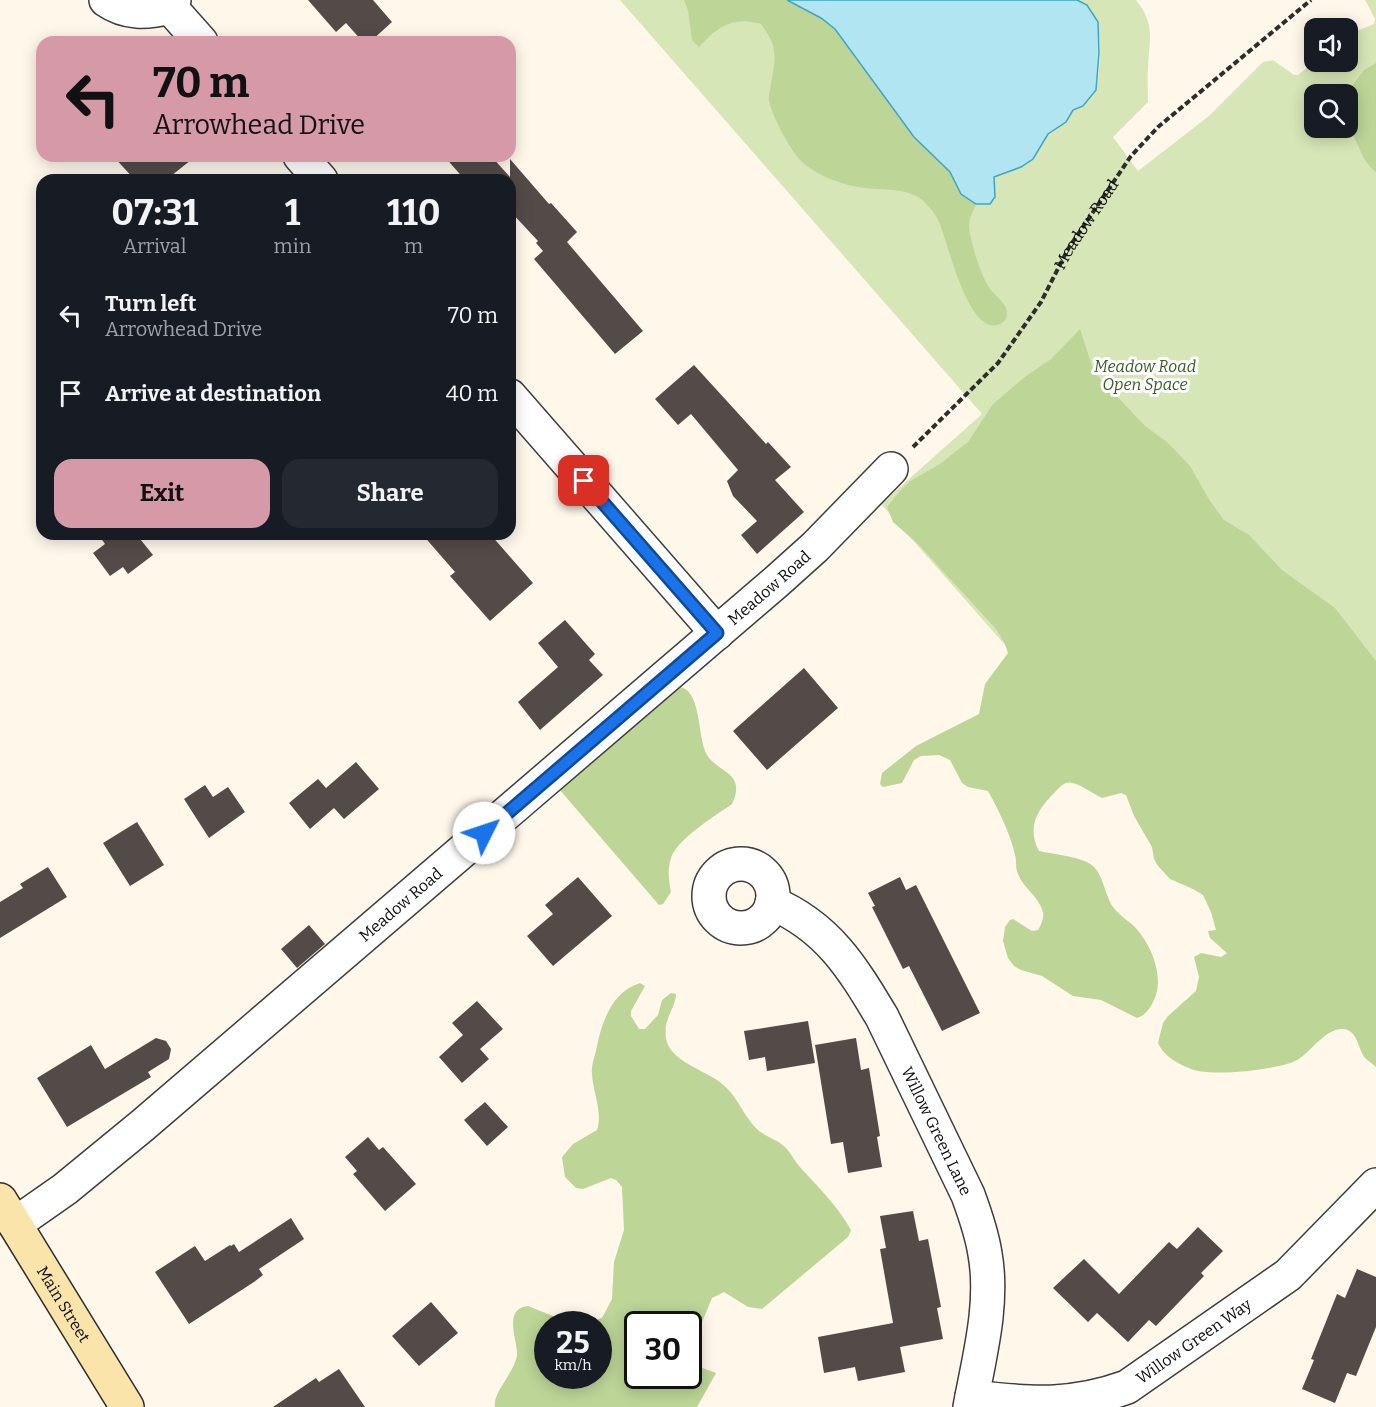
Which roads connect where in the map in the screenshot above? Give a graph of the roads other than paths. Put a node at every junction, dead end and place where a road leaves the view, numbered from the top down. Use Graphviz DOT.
graph roads {
  1 [pos="106,0"];
  2 [pos="172,4"];
  3 [pos="196,36"];
  4 [pos="305,162"];
  5 [pos="316,174"];
  6 [pos="516,403"];
  7 [pos="891,469"];
  8 [pos="717,633"];
  9 [pos="772,903"];
  10 [pos="1376,1185"];
  11 [pos="8,1212"];
  12 [pos="971,1402"];
  13 [pos="128,1407"];
  1 -- 2 [label="street"];
  2 -- 3 [label="street"];
  4 -- 5 [label="street"];
  6 -- 8 [label="street"];
  7 -- 8 [label="street, Meadow Road"];
  8 -- 11 [label="street, Meadow Road"];
  9 -- 12 [label="street, Willow Green Lane"];
  10 -- 12 [label="street, Willow Green Way"];
  11 -- 13 [label="main road, Main Street"];
}
